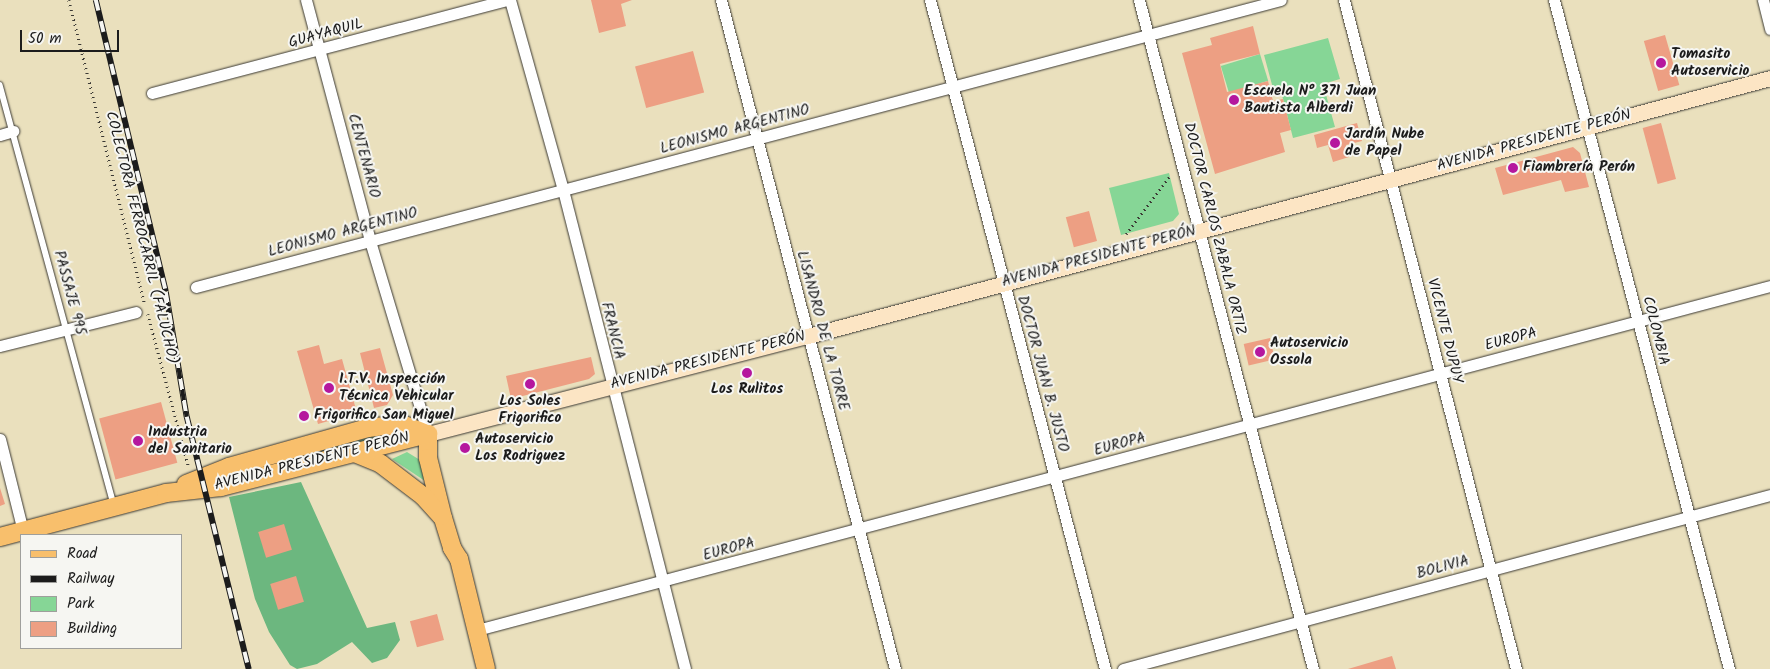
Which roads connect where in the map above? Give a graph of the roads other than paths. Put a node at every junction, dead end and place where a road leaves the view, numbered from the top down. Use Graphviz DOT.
graph roads {
  1 [pos="306,0"];
  2 [pos="508,0"];
  3 [pos="721,0"];
  4 [pos="930,0"];
  5 [pos="1139,0"];
  6 [pos="1280,0"];
  7 [pos="1344,0"];
  8 [pos="1554,0"];
  9 [pos="1763,0"];
  10 [pos="1770,29"];
  11 [pos="1149,36"];
  12 [pos="319,52"];
  13 [pos="1770,78"];
  14 [pos="0,85"];
  15 [pos="952,88"];
  16 [pos="152,93"];
  17 [pos="1587,127"];
  18 [pos="13,131"];
  19 [pos="0,135"];
  20 [pos="757,140"];
  21 [pos="1390,179"];
  22 [pos="563,190"];
  23 [pos="1199,230"];
  24 [pos="370,241"];
  25 [pos="1002,283"];
  26 [pos="1770,286"];
  27 [pos="196,287"];
  28 [pos="136,312"];
  29 [pos="1637,322"];
  30 [pos="66,330"];
  31 [pos="808,336"];
  32 [pos="0,346"];
  33 [pos="1440,375"];
  34 [pos="610,386"];
  35 [pos="1249,426"];
  36 [pos="428,434"];
  37 [pos="0,440"];
  38 [pos="352,452"];
  39 [pos="1056,478"];
  40 [pos="166,493"];
  41 [pos="1770,495"];
  42 [pos="114,506"];
  43 [pos="1688,517"];
  44 [pos="443,518"];
  45 [pos="23,531"];
  46 [pos="859,531"];
  47 [pos="0,537"];
  48 [pos="459,559"];
  49 [pos="1490,570"];
  50 [pos="662,583"];
  51 [pos="1299,622"];
  52 [pos="477,630"];
  53 [pos="486,669"];
  54 [pos="685,669"];
  55 [pos="895,669"];
  56 [pos="1105,669"];
  57 [pos="1123,669"];
  58 [pos="1313,669"];
  59 [pos="1516,669"];
  60 [pos="1729,669"];
  1 -- 12 [label="street, CENTENARIO"];
  2 -- 12 [label="street, GUAYAQUIL"];
  2 -- 22 [label="street, FRANCIA"];
  3 -- 20 [label="street, LISANDRO DE LA TORRE"];
  4 -- 15 [label="street, DOCTOR JUAN B. JUSTO"];
  5 -- 11 [label="street, DOCTOR CARLOS ZABALA ORTIZ"];
  6 -- 11 [label="street, LEONISMO ARGENTINO"];
  7 -- 21 [label="street, VICENTE DUPUY"];
  8 -- 17 [label="street, COLOMBIA"];
  9 -- 10 [label="street"];
  11 -- 15 [label="street, LEONISMO ARGENTINO"];
  11 -- 23 [label="street, DOCTOR CARLOS ZABALA ORTIZ"];
  12 -- 16 [label="street, GUAYAQUIL"];
  12 -- 24 [label="street, CENTENARIO"];
  13 -- 17 [label="main road, AVENIDA PRESIDENTE PERÓN"];
  14 -- 18 [label="lane, PASSAJE 995"];
  15 -- 20 [label="street, LEONISMO ARGENTINO"];
  15 -- 25 [label="street, DOCTOR JUAN B. JUSTO"];
  17 -- 21 [label="main road, AVENIDA PRESIDENTE PERÓN"];
  17 -- 29 [label="street, COLOMBIA"];
  18 -- 19 [label="street"];
  18 -- 30 [label="lane, PASSAJE 995"];
  20 -- 22 [label="street, LEONISMO ARGENTINO"];
  20 -- 31 [label="street, LISANDRO DE LA TORRE"];
  21 -- 23 [label="main road, AVENIDA PRESIDENTE PERÓN"];
  21 -- 33 [label="street, VICENTE DUPUY"];
  22 -- 24 [label="street, LEONISMO ARGENTINO"];
  22 -- 34 [label="street, FRANCIA"];
  23 -- 25 [label="main road, AVENIDA PRESIDENTE PERÓN"];
  23 -- 35 [label="street, DOCTOR CARLOS ZABALA ORTIZ"];
  24 -- 27 [label="street, LEONISMO ARGENTINO"];
  24 -- 36 [label="street, CENTENARIO"];
  25 -- 31 [label="main road, AVENIDA PRESIDENTE PERÓN"];
  25 -- 39 [label="street, DOCTOR JUAN B. JUSTO"];
  26 -- 29 [label="street, EUROPA"];
  28 -- 30 [label="street"];
  29 -- 33 [label="street, EUROPA"];
  29 -- 43 [label="street, COLOMBIA"];
  30 -- 32 [label="street"];
  30 -- 42 [label="lane, PASSAJE 995"];
  31 -- 34 [label="main road, AVENIDA PRESIDENTE PERÓN"];
  31 -- 46 [label="street, LISANDRO DE LA TORRE"];
  33 -- 35 [label="street, EUROPA"];
  33 -- 49 [label="street, VICENTE DUPUY"];
  34 -- 36 [label="main road, AVENIDA PRESIDENTE PERÓN"];
  34 -- 50 [label="street, FRANCIA"];
  35 -- 39 [label="street, EUROPA"];
  35 -- 51 [label="street, DOCTOR CARLOS ZABALA ORTIZ"];
  36 -- 38 [label="main road, AVENIDA PRESIDENTE PERÓN"];
  36 -- 40 [label="main road, AVENIDA PRESIDENTE PERÓN"];
  36 -- 44 [label="main road"];
  36 -- 48 [label="main road"];
  37 -- 45 [label="street"];
  38 -- 40 [label="main road, AVENIDA PRESIDENTE PERÓN"];
  38 -- 44 [label="main road"];
  39 -- 46 [label="street, EUROPA"];
  39 -- 56 [label="street, DOCTOR JUAN B. JUSTO"];
  40 -- 42 [label="main road, AVENIDA PRESIDENTE PERÓN"];
  41 -- 43 [label="street, BOLIVIA"];
  42 -- 45 [label="main road, AVENIDA PRESIDENTE PERÓN"];
  43 -- 49 [label="street, BOLIVIA"];
  43 -- 60 [label="street, COLOMBIA"];
  44 -- 48 [label="main road"];
  45 -- 47 [label="main road, AVENIDA PRESIDENTE PERÓN"];
  46 -- 50 [label="street, EUROPA"];
  46 -- 55 [label="street, LISANDRO DE LA TORRE"];
  48 -- 52 [label="main road"];
  49 -- 51 [label="street, BOLIVIA"];
  49 -- 59 [label="street, VICENTE DUPUY"];
  50 -- 52 [label="street, EUROPA"];
  50 -- 54 [label="street, FRANCIA"];
  51 -- 57 [label="street, BOLIVIA"];
  51 -- 58 [label="street, DOCTOR CARLOS ZABALA ORTIZ"];
  52 -- 53 [label="main road"];
}
